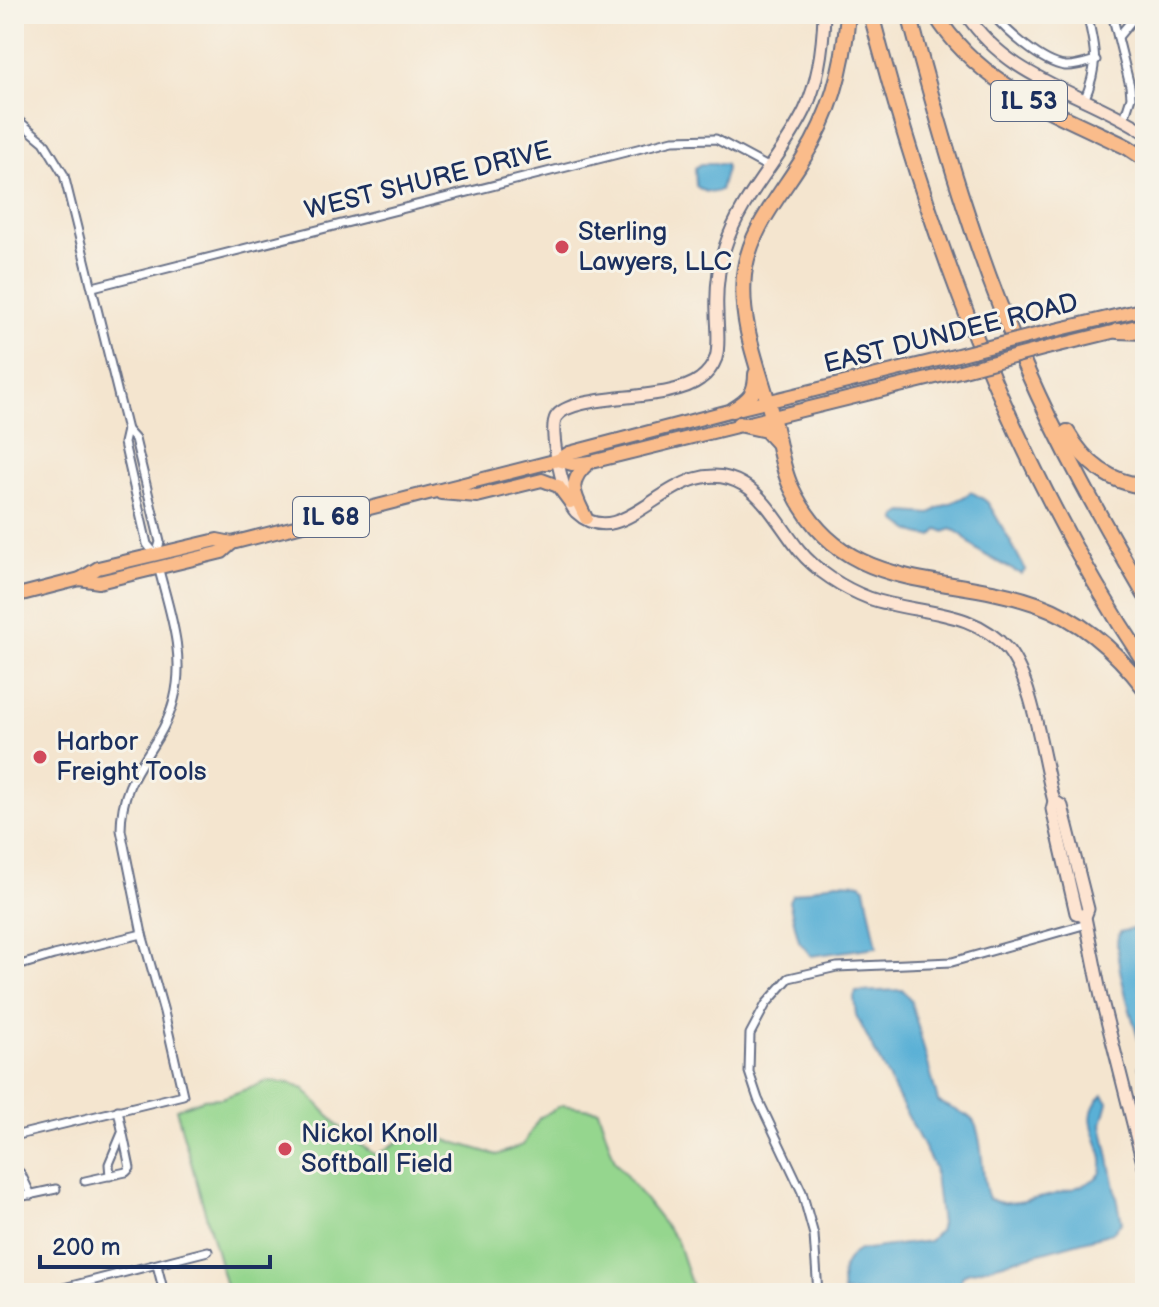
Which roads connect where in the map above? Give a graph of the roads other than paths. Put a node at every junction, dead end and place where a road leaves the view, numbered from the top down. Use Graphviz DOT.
graph roads {
  1 [pos="824,14"];
  2 [pos="848,14"];
  3 [pos="871,14"];
  4 [pos="909,14"];
  5 [pos="935,14"];
  6 [pos="966,14"];
  7 [pos="992,14"];
  8 [pos="1087,14"];
  9 [pos="1112,14"];
  10 [pos="1137,14"];
  11 [pos="1118,37"];
  12 [pos="1096,60"];
  13 [pos="1084,101"];
  14 [pos="14,117"];
  15 [pos="1124,119"];
  16 [pos="1145,132"];
  17 [pos="1145,159"];
  18 [pos="768,167"];
  19 [pos="93,287"];
  20 [pos="1145,309"];
  21 [pos="1145,324"];
  22 [pos="1117,331"];
  23 [pos="1145,332"];
  24 [pos="756,366"];
  25 [pos="1033,383"];
  26 [pos="733,410"];
  27 [pos="770,410"];
  28 [pos="739,424"];
  29 [pos="779,445"];
  30 [pos="558,460"];
  31 [pos="591,462"];
  32 [pos="1145,486"];
  33 [pos="430,492"];
  34 [pos="570,502"];
  35 [pos="586,518"];
  36 [pos="157,561"];
  37 [pos="1145,595"];
  38 [pos="14,596"];
  39 [pos="1145,663"];
  40 [pos="1145,689"];
  41 [pos="1086,921"];
  42 [pos="142,934"];
  43 [pos="14,967"];
  44 [pos="118,1110"];
  45 [pos="122,1130"];
  46 [pos="14,1136"];
  47 [pos="14,1167"];
  48 [pos="1145,1171"];
  49 [pos="110,1176"];
  50 [pos="85,1181"];
  51 [pos="56,1189"];
  52 [pos="31,1195"];
  53 [pos="14,1198"];
  54 [pos="208,1251"];
  55 [pos="157,1265"];
  56 [pos="44,1293"];
  57 [pos="164,1293"];
  58 [pos="818,1293"];
  1 -- 18 [label="street"];
  2 -- 24 [label="highway"];
  3 -- 39 [label="highway"];
  4 -- 25 [label="highway"];
  5 -- 17 [label="highway, IL 53"];
  6 -- 13 [label="street"];
  7 -- 12 [label="street"];
  8 -- 12 [label="street"];
  9 -- 11 [label="street"];
  10 -- 11 [label="street"];
  11 -- 15 [label="street"];
  12 -- 13 [label="street"];
  13 -- 15 [label="street"];
  14 -- 19 [label="street"];
  15 -- 16 [label="street"];
  18 -- 19 [label="street, WEST SHURE DRIVE"];
  18 -- 30 [label="street"];
  19 -- 36 [label="street"];
  20 -- 27 [label="main road, EAST DUNDEE ROAD / IL 68, bridge"];
  21 -- 22 [label="main road, EAST DUNDEE ROAD"];
  22 -- 23 [label="highway"];
  22 -- 27 [label="main road, EAST DUNDEE ROAD, bridge"];
  24 -- 26 [label="highway"];
  24 -- 27 [label="highway"];
  25 -- 32 [label="highway"];
  25 -- 37 [label="highway"];
  26 -- 27 [label="main road, IL 68"];
  26 -- 30 [label="main road, IL 68"];
  27 -- 28 [label="main road, IL 68"];
  27 -- 29 [label="highway"];
  28 -- 29 [label="highway"];
  28 -- 31 [label="main road, IL 68"];
  29 -- 40 [label="highway"];
  30 -- 31 [label="main road, IL 68"];
  30 -- 33 [label="main road, IL 68"];
  30 -- 34 [label="street"];
  31 -- 35 [label="main road"];
  33 -- 34 [label="main road"];
  33 -- 36 [label="main road, IL 68"];
  34 -- 35 [label="street"];
  35 -- 41 [label="street"];
  36 -- 38 [label="main road, IL 68"];
  36 -- 42 [label="street"];
  41 -- 48 [label="street"];
  41 -- 58 [label="street"];
  42 -- 43 [label="street"];
  42 -- 44 [label="street"];
  44 -- 45 [label="street"];
  44 -- 46 [label="street"];
  45 -- 49 [label="street"];
  45 -- 49 [label="street"];
  47 -- 52 [label="street"];
  49 -- 50 [label="street"];
  51 -- 52 [label="street"];
  52 -- 53 [label="street"];
  54 -- 55 [label="street"];
  55 -- 56 [label="street"];
  55 -- 57 [label="street"];
}
